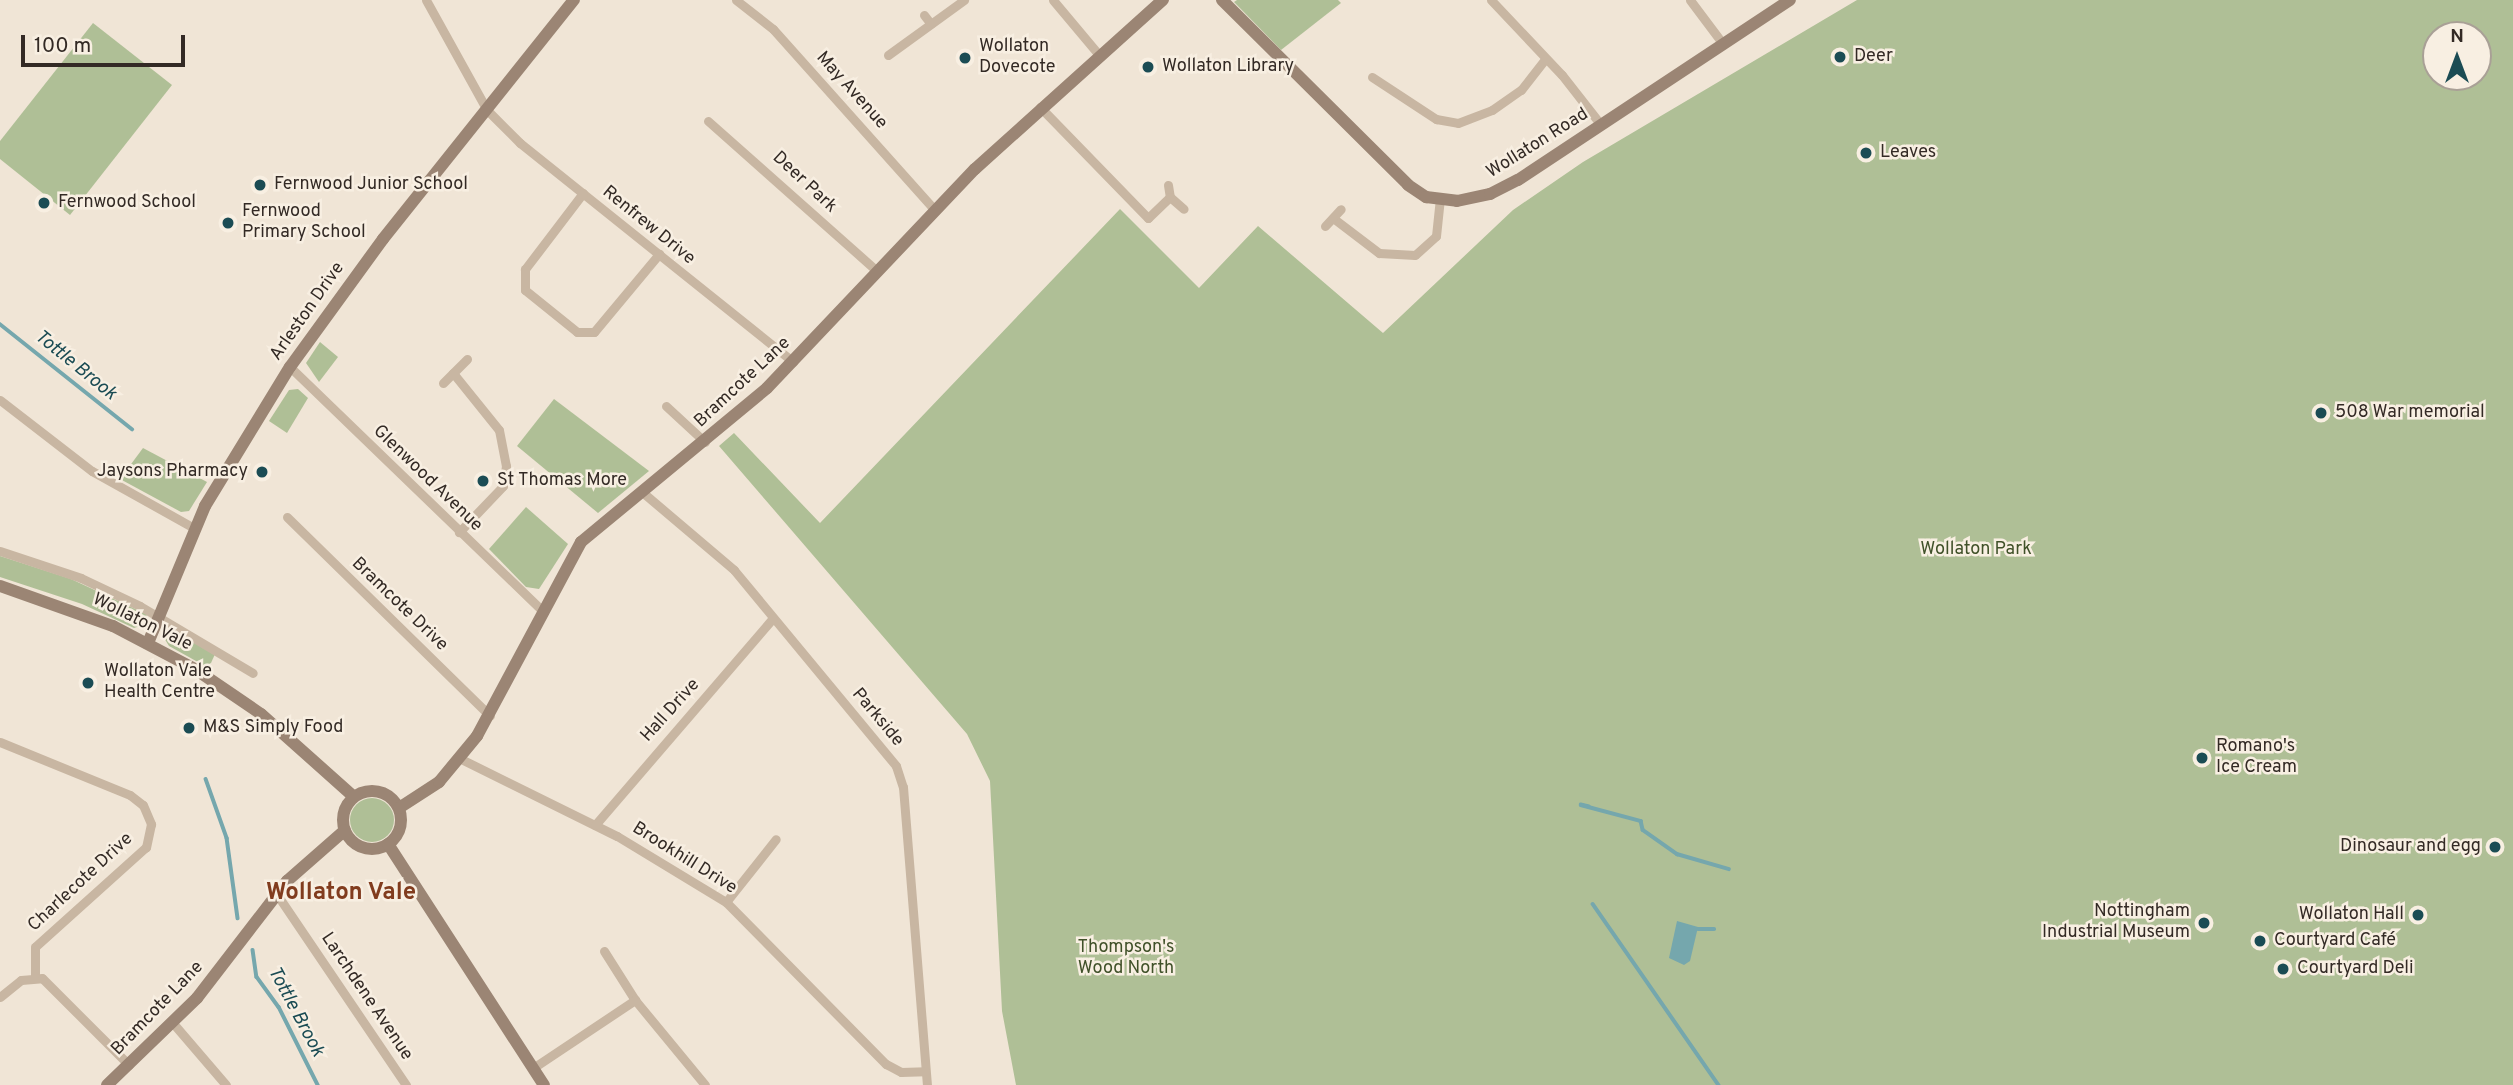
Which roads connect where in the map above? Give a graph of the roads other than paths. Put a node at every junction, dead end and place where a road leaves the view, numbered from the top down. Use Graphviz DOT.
graph roads {
  1 [pos="426,0"];
  2 [pos="574,0"];
  3 [pos="736,0"];
  4 [pos="964,0"];
  5 [pos="1053,0"];
  6 [pos="1163,0"];
  7 [pos="1222,0"];
  8 [pos="1491,0"];
  9 [pos="1690,0"];
  10 [pos="1790,0"];
  11 [pos="1153,4"];
  12 [pos="924,15"];
  13 [pos="931,24"];
  14 [pos="1723,44"];
  15 [pos="888,55"];
  16 [pos="1099,55"];
  17 [pos="1545,59"];
  18 [pos="1373,77"];
  19 [pos="1040,107"];
  20 [pos="487,110"];
  21 [pos="708,121"];
  22 [pos="1601,125"];
  23 [pos="1168,184"];
  24 [pos="583,193"];
  25 [pos="1170,197"];
  26 [pos="1440,200"];
  27 [pos="1184,209"];
  28 [pos="1341,209"];
  29 [pos="935,210"];
  30 [pos="1333,218"];
  31 [pos="1325,226"];
  32 [pos="659,254"];
  33 [pos="877,271"];
  34 [pos="467,359"];
  35 [pos="793,362"];
  36 [pos="290,367"];
  37 [pos="453,373"];
  38 [pos="443,383"];
  39 [pos="0,400"];
  40 [pos="667,405"];
  41 [pos="705,442"];
  42 [pos="640,491"];
  43 [pos="287,517"];
  44 [pos="194,528"];
  45 [pos="459,532"];
  46 [pos="0,551"];
  47 [pos="0,586"];
  48 [pos="544,612"];
  49 [pos="159,616"];
  50 [pos="772,619"];
  51 [pos="148,643"];
  52 [pos="253,673"];
  53 [pos="490,716"];
  54 [pos="0,742"];
  55 [pos="461,759"];
  56 [pos="352,796"];
  57 [pos="400,808"];
  58 [pos="595,825"];
  59 [pos="345,831"];
  60 [pos="776,839"];
  61 [pos="388,844"];
  62 [pos="276,893"];
  63 [pos="726,902"];
  64 [pos="604,951"];
  65 [pos="35,976"];
  66 [pos="0,998"];
  67 [pos="635,1000"];
  68 [pos="172,1022"];
  69 [pos="128,1065"];
  70 [pos="533,1068"];
  71 [pos="925,1071"];
  72 [pos="107,1085"];
  73 [pos="226,1085"];
  74 [pos="406,1085"];
  75 [pos="544,1085"];
  76 [pos="705,1085"];
  77 [pos="927,1085"];
  1 -- 20 [label="street, Renfrew Drive"];
  2 -- 20 [label="street, Arleston Drive"];
  3 -- 29 [label="street, May Avenue"];
  4 -- 13 [label="street"];
  5 -- 16 [label="street"];
  6 -- 11 [label="street, Bramcote Lane"];
  7 -- 26 [label="street, Wollaton Road"];
  8 -- 17 [label="street"];
  9 -- 14 [label="street"];
  10 -- 14 [label="street, Wollaton Road"];
  11 -- 16 [label="street, Bramcote Lane"];
  12 -- 13 [label="street"];
  13 -- 15 [label="street"];
  14 -- 22 [label="street, Wollaton Road"];
  16 -- 19 [label="street, Bramcote Lane"];
  17 -- 18 [label="street"];
  17 -- 22 [label="street"];
  19 -- 25 [label="street"];
  19 -- 29 [label="street, Bramcote Lane"];
  20 -- 24 [label="street, Renfrew Drive"];
  20 -- 36 [label="street, Arleston Drive"];
  21 -- 33 [label="street, Deer Park"];
  22 -- 26 [label="street, Wollaton Road"];
  23 -- 25 [label="street"];
  24 -- 32 [label="street, Renfrew Drive"];
  24 -- 32 [label="street"];
  25 -- 27 [label="street"];
  26 -- 30 [label="street"];
  28 -- 30 [label="street"];
  29 -- 33 [label="street, Bramcote Lane"];
  30 -- 31 [label="street"];
  32 -- 35 [label="street, Renfrew Drive"];
  33 -- 35 [label="street, Bramcote Lane"];
  34 -- 37 [label="street"];
  35 -- 41 [label="street, Bramcote Lane"];
  36 -- 44 [label="street, Arleston Drive"];
  36 -- 45 [label="street, Glenwood Avenue"];
  37 -- 38 [label="street"];
  37 -- 45 [label="street"];
  39 -- 44 [label="street"];
  40 -- 41 [label="street"];
  41 -- 42 [label="street, Bramcote Lane"];
  42 -- 48 [label="street, Bramcote Lane"];
  42 -- 50 [label="street, Parkside"];
  43 -- 53 [label="street, Bramcote Drive"];
  44 -- 49 [label="street, Arleston Drive"];
  45 -- 48 [label="street, Glenwood Avenue"];
  46 -- 49 [label="street, Wollaton Vale"];
  47 -- 51 [label="street, Wollaton Vale"];
  48 -- 53 [label="street, Bramcote Lane"];
  49 -- 51 [label="street, Arleston Drive"];
  49 -- 52 [label="street, Wollaton Vale"];
  50 -- 58 [label="street, Hall Drive"];
  50 -- 71 [label="street, Parkside"];
  51 -- 56 [label="street, Wollaton Vale"];
  53 -- 55 [label="street, Bramcote Lane"];
  54 -- 65 [label="street, Charlecote Drive"];
  55 -- 57 [label="street, Bramcote Lane"];
  55 -- 58 [label="street, Brookhill Drive"];
  56 -- 57 [label="street"];
  56 -- 59 [label="street"];
  57 -- 61 [label="street"];
  58 -- 63 [label="street, Brookhill Drive"];
  59 -- 61 [label="street"];
  59 -- 62 [label="street, Bramcote Lane"];
  60 -- 63 [label="street"];
  61 -- 70 [label="street"];
  62 -- 68 [label="street, Bramcote Lane"];
  62 -- 74 [label="street, Larchdene Avenue"];
  63 -- 71 [label="street, Brookhill Drive"];
  64 -- 67 [label="street"];
  65 -- 66 [label="street"];
  65 -- 69 [label="street"];
  67 -- 70 [label="street"];
  67 -- 76 [label="street"];
  68 -- 69 [label="street, Bramcote Lane"];
  68 -- 73 [label="street"];
  69 -- 72 [label="street, Bramcote Lane"];
  70 -- 75 [label="street"];
  71 -- 77 [label="street, Parkside"];
}
